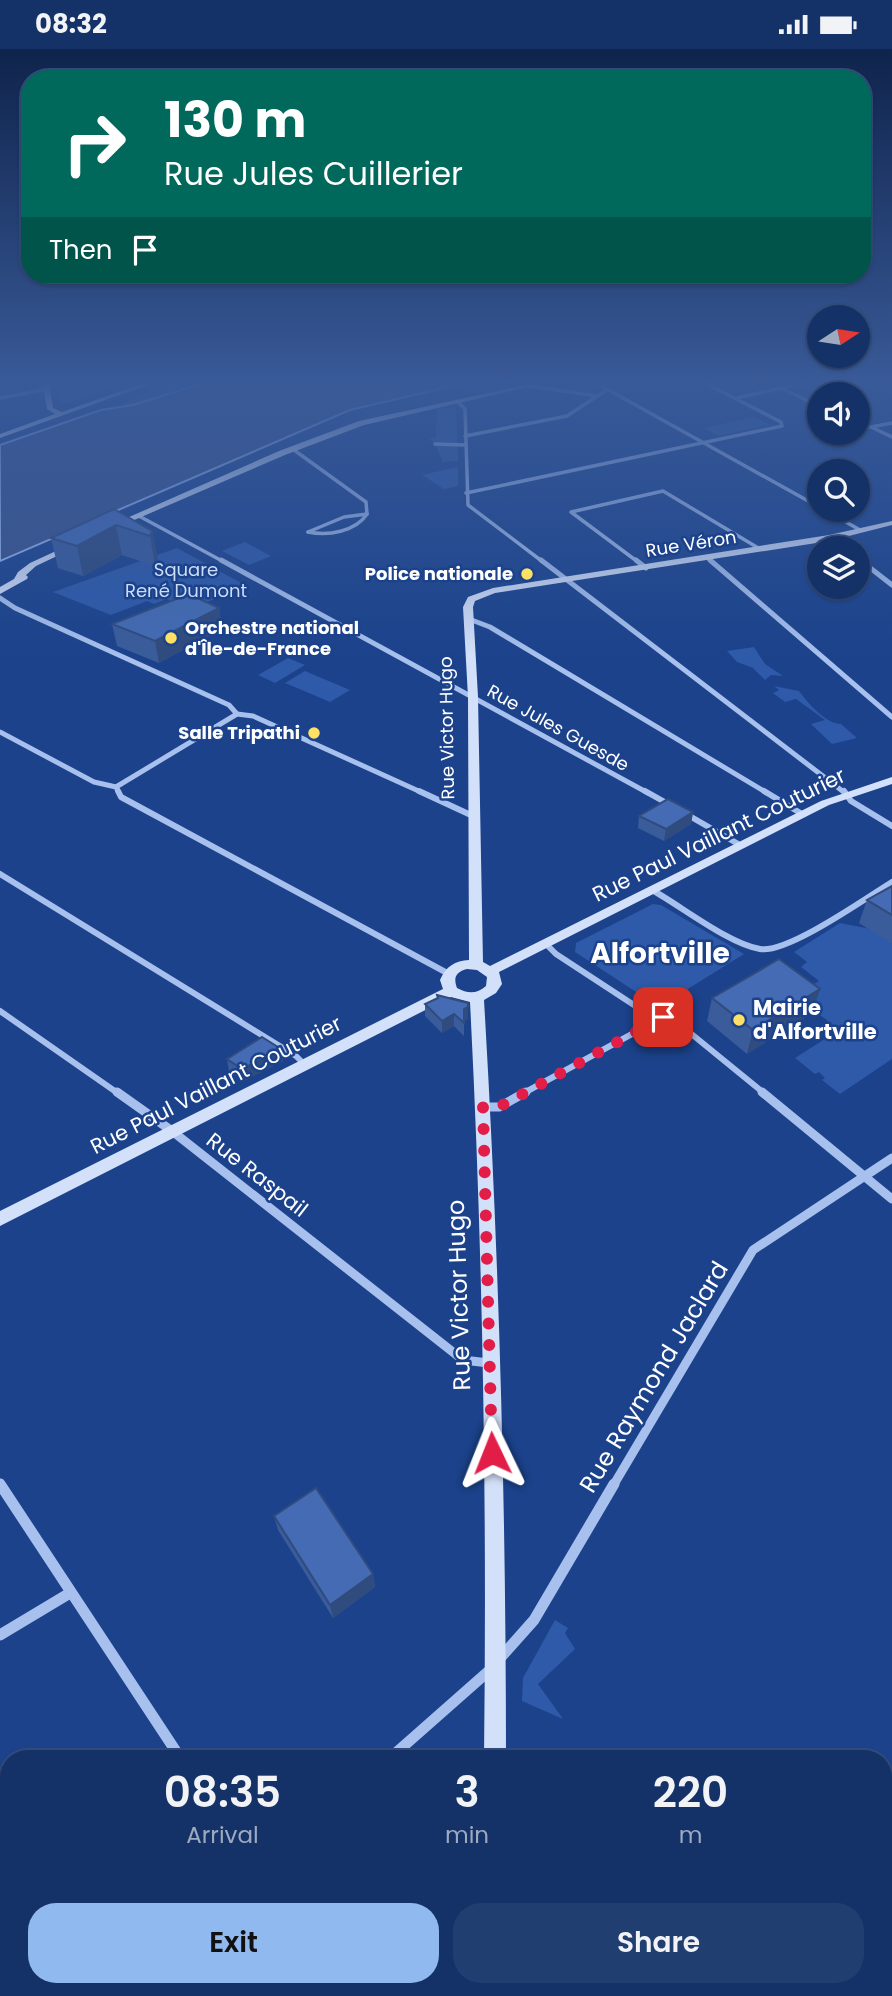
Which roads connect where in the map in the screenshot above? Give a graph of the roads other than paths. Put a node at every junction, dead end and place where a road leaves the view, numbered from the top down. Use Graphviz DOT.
graph roads {
  1 [pos="232,475"];
  2 [pos="328,475"];
  3 [pos="466,475"];
  4 [pos="552,475"];
  5 [pos="761,475"];
  6 [pos="466,493"];
  7 [pos="807,500"];
  8 [pos="367,514"];
  9 [pos="139,516"];
  10 [pos="846,522"];
  11 [pos="892,523"];
  12 [pos="111,530"];
  13 [pos="860,530"];
  14 [pos="837,536"];
  15 [pos="87,542"];
  16 [pos="807,542"];
  17 [pos="760,549"];
  18 [pos="708,558"];
  19 [pos="646,568"];
  20 [pos="870,568"];
  21 [pos="567,580"];
  22 [pos="892,585"];
  23 [pos="0,591"];
  24 [pos="0,599"];
  25 [pos="469,619"];
  26 [pos="472,697"];
  27 [pos="237,714"];
  28 [pos="892,717"];
  29 [pos="0,732"];
  30 [pos="892,780"];
  31 [pos="116,787"];
  32 [pos="846,795"];
  33 [pos="802,814"];
  34 [pos="473,816"];
  35 [pos="892,826"];
  36 [pos="740,845"];
  37 [pos="0,874"];
  38 [pos="892,882"];
  39 [pos="652,890"];
  40 [pos="545,943"];
  41 [pos="476,964"];
  42 [pos="490,971"];
  43 [pos="449,974"];
  44 [pos="451,991"];
  45 [pos="477,997"];
  46 [pos="0,1011"];
  47 [pos="663,1017"];
  48 [pos="304,1064"];
  49 [pos="483,1107"];
  50 [pos="172,1131"];
  51 [pos="892,1158"];
  52 [pos="865,1177"];
  53 [pos="892,1199"];
  54 [pos="2,1215"];
  55 [pos="489,1363"];
  56 [pos="0,1484"];
  57 [pos="70,1593"];
  58 [pos="0,1635"];
  59 [pos="497,1662"];
  60 [pos="175,1750"];
  61 [pos="400,1750"];
  62 [pos="495,1750"];
  1 -- 9 [label="street"];
  2 -- 8 [label="street"];
  3 -- 6 [label="street"];
  4 -- 6 [label="street"];
  5 -- 7 [label="street"];
  6 -- 21 [label="street"];
  8 -- 8 [label="street"];
  9 -- 12 [label="street"];
  9 -- 26 [label="street, Rue Jules Guesde"];
  10 -- 13 [label="street"];
  11 -- 13 [label="street, Rue Véron"];
  13 -- 14 [label="street, Rue Véron"];
  15 -- 23 [label="street"];
  16 -- 17 [label="street, Rue Véron"];
  17 -- 18 [label="street, Rue Véron"];
  17 -- 19 [label="street"];
  18 -- 19 [label="street, Rue Véron"];
  18 -- 28 [label="street"];
  19 -- 21 [label="street, Rue Véron"];
  20 -- 22 [label="street"];
  21 -- 25 [label="street, Rue Véron"];
  21 -- 32 [label="street"];
  24 -- 27 [label="street"];
  25 -- 26 [label="street, Rue Victor Hugo"];
  25 -- 33 [label="street"];
  26 -- 34 [label="street, Rue Victor Hugo"];
  26 -- 36 [label="street, Rue Jules Guesde"];
  27 -- 31 [label="street"];
  27 -- 34 [label="street"];
  29 -- 31 [label="street"];
  30 -- 32 [label="street, Rue Paul Vaillant Couturier"];
  31 -- 43 [label="street"];
  32 -- 33 [label="street, Rue Paul Vaillant Couturier"];
  32 -- 35 [label="street"];
  33 -- 36 [label="street, Rue Paul Vaillant Couturier"];
  34 -- 41 [label="street, Rue Victor Hugo"];
  36 -- 39 [label="street, Rue Paul Vaillant Couturier"];
  37 -- 48 [label="street"];
  38 -- 39 [label="street"];
  39 -- 40 [label="street, Rue Paul Vaillant Couturier"];
  40 -- 42 [label="street, Rue Paul Vaillant Couturier"];
  40 -- 47 [label="street"];
  41 -- 42 [label="street"];
  41 -- 43 [label="street"];
  42 -- 45 [label="street"];
  43 -- 44 [label="street"];
  44 -- 45 [label="street"];
  44 -- 48 [label="street, Rue Paul Vaillant Couturier"];
  45 -- 49 [label="street, Rue Victor Hugo"];
  46 -- 50 [label="street, Rue Raspail"];
  47 -- 49 [label="street"];
  47 -- 52 [label="street"];
  48 -- 50 [label="street, Rue Paul Vaillant Couturier"];
  49 -- 55 [label="street, Rue Victor Hugo"];
  50 -- 54 [label="street, Rue Paul Vaillant Couturier"];
  50 -- 55 [label="street, Rue Raspail"];
  51 -- 52 [label="street, Rue Raymond Jaclard"];
  52 -- 53 [label="street"];
  52 -- 59 [label="street, Rue Raymond Jaclard"];
  55 -- 59 [label="street, Rue Victor Hugo"];
  56 -- 57 [label="street"];
  57 -- 58 [label="street"];
  57 -- 60 [label="street"];
  59 -- 61 [label="street, Rue Raymond Jaclard"];
  59 -- 62 [label="street, Rue Victor Hugo"];
}
